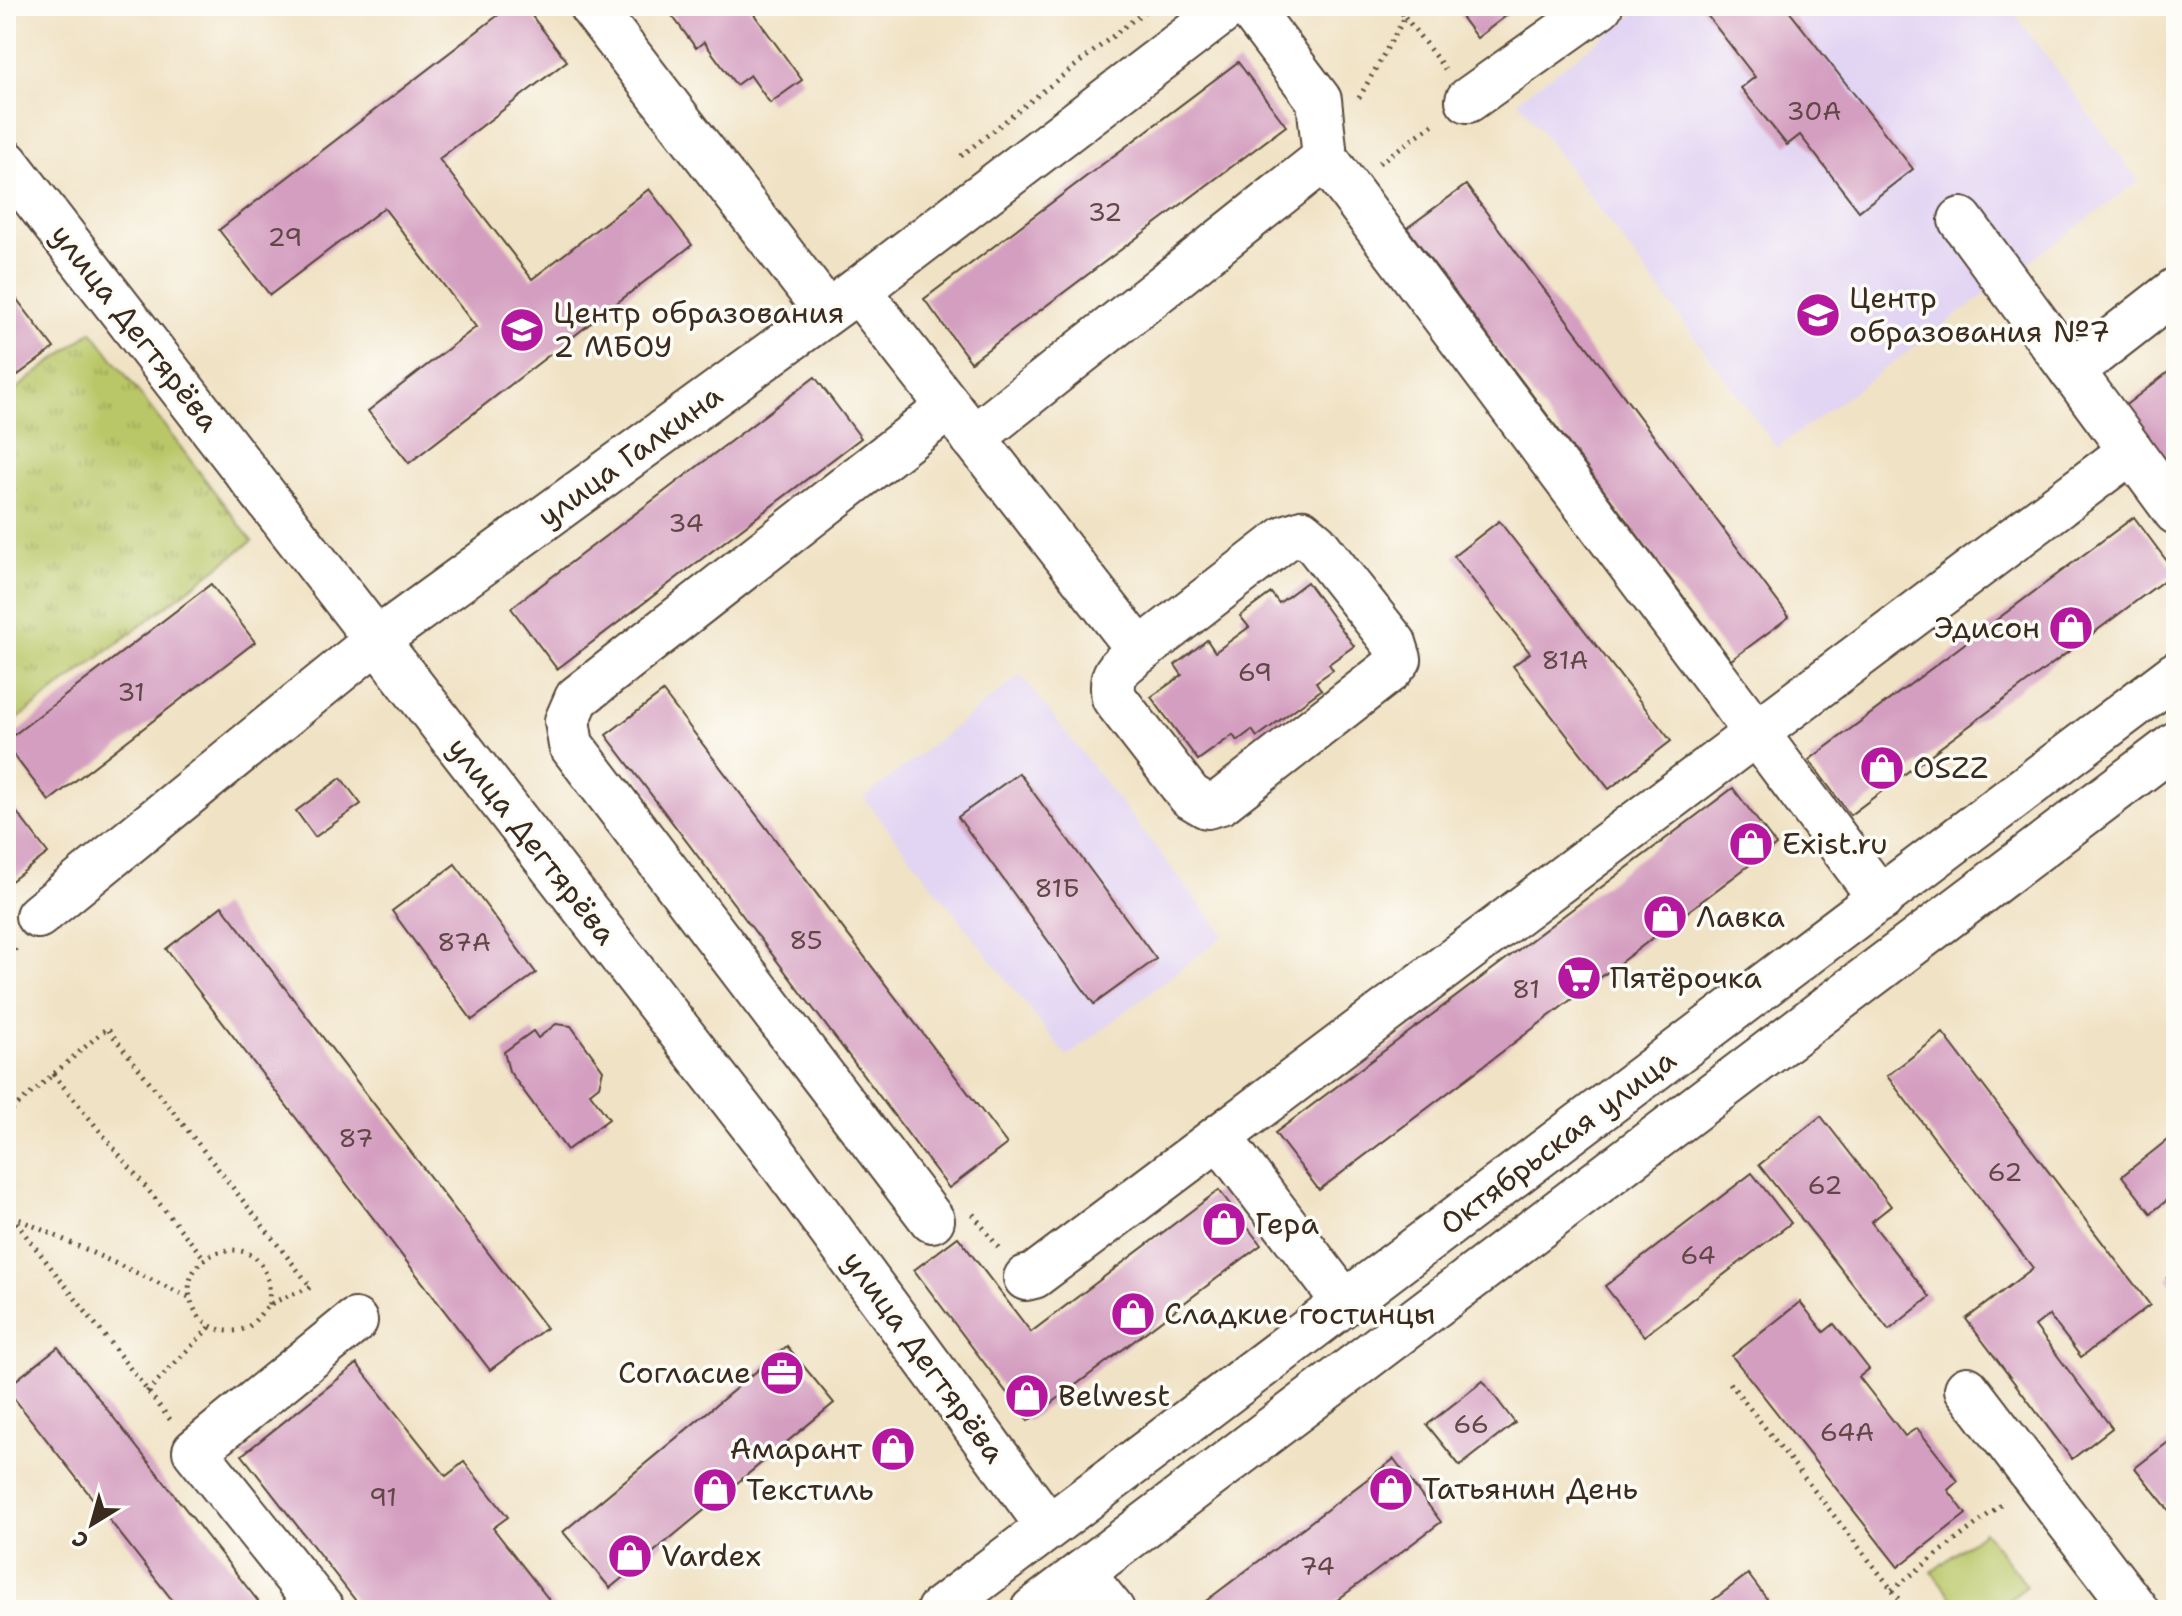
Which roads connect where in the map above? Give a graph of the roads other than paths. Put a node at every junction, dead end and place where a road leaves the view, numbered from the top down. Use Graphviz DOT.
graph roads {
  1 [pos="591,6"];
  2 [pos="1230,6"];
  3 [pos="1248,6"];
  4 [pos="1600,6"];
  5 [pos="1468,100"];
  6 [pos="6,162"];
  7 [pos="1335,173"];
  8 [pos="1961,220"];
  9 [pos="2176,290"];
  10 [pos="842,301"];
  11 [pos="2072,371"];
  12 [pos="961,422"];
  13 [pos="2131,451"];
  14 [pos="2176,512"];
  15 [pos="377,640"];
  16 [pos="1140,651"];
  17 [pos="2176,674"];
  18 [pos="1757,731"];
  19 [pos="2176,744"];
  20 [pos="1881,899"];
  21 [pos="38,916"];
  22 [pos="1219,1137"];
  23 [pos="932,1220"];
  24 [pos="1026,1278"];
  25 [pos="1345,1303"];
  26 [pos="355,1321"];
  27 [pos="1967,1389"];
  28 [pos="1048,1526"];
  29 [pos="1082,1573"];
  30 [pos="2131,1608"];
  31 [pos="322,1610"];
  32 [pos="939,1610"];
  33 [pos="1033,1610"];
  34 [pos="1112,1610"];
  1 -- 10 [label="street"];
  2 -- 10 [label="street, улица Галкина"];
  3 -- 7 [label="street"];
  4 -- 5 [label="street"];
  6 -- 15 [label="street, улица Дегтярёва"];
  7 -- 12 [label="street"];
  7 -- 18 [label="street"];
  8 -- 11 [label="street"];
  9 -- 11 [label="street"];
  10 -- 12 [label="street"];
  10 -- 15 [label="street, улица Галкина"];
  11 -- 13 [label="street"];
  12 -- 16 [label="street"];
  12 -- 23 [label="street"];
  13 -- 14 [label="street"];
  13 -- 18 [label="street"];
  15 -- 21 [label="street, улица Галкина"];
  15 -- 28 [label="street, улица Дегтярёва"];
  16 -- 16 [label="street"];
  17 -- 20 [label="street, Октябрьская улица"];
  18 -- 20 [label="street"];
  18 -- 22 [label="street"];
  19 -- 29 [label="street, Октябрьская улица"];
  20 -- 25 [label="street, Октябрьская улица"];
  22 -- 24 [label="street"];
  22 -- 25 [label="street"];
  25 -- 28 [label="street, Октябрьская улица"];
  26 -- 31 [label="street"];
  27 -- 30 [label="street"];
  28 -- 32 [label="street, Октябрьская улица"];
  29 -- 33 [label="street, Октябрьская улица"];
  29 -- 34 [label="street"];
}
